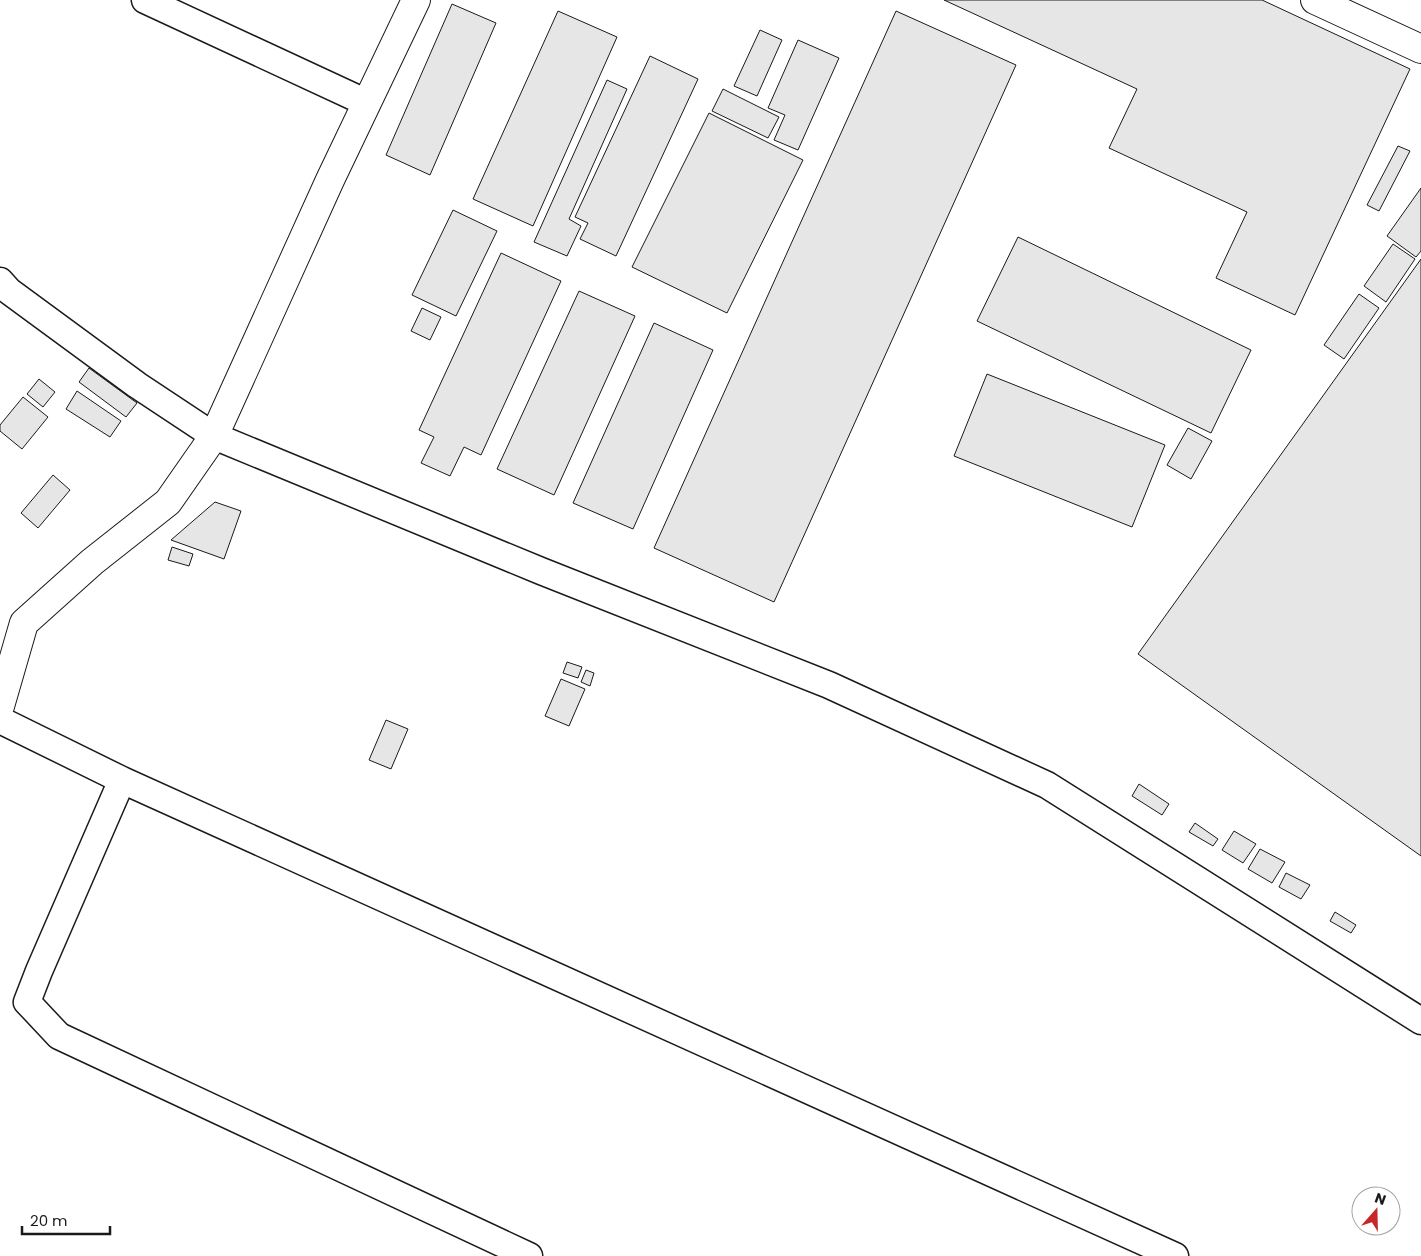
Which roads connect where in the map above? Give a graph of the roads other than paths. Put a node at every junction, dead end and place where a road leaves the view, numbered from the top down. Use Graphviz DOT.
graph roads {
  1 [pos="145,0"];
  2 [pos="416,0"];
  3 [pos="1315,0"];
  4 [pos="1421,49"];
  5 [pos="367,103"];
  6 [pos="0,281"];
  7 [pos="214,436"];
  8 [pos="0,706"];
  9 [pos="122,780"];
  10 [pos="1421,1021"];
  11 [pos="529,1256"];
  12 [pos="1175,1256"];
  1 -- 5 [label="street"];
  2 -- 5 [label="street"];
  3 -- 4 [label="street"];
  5 -- 7 [label="street"];
  6 -- 7 [label="street"];
  7 -- 8 [label="street"];
  7 -- 10 [label="street"];
  8 -- 9 [label="street"];
  9 -- 11 [label="street"];
  9 -- 12 [label="street"];
}
